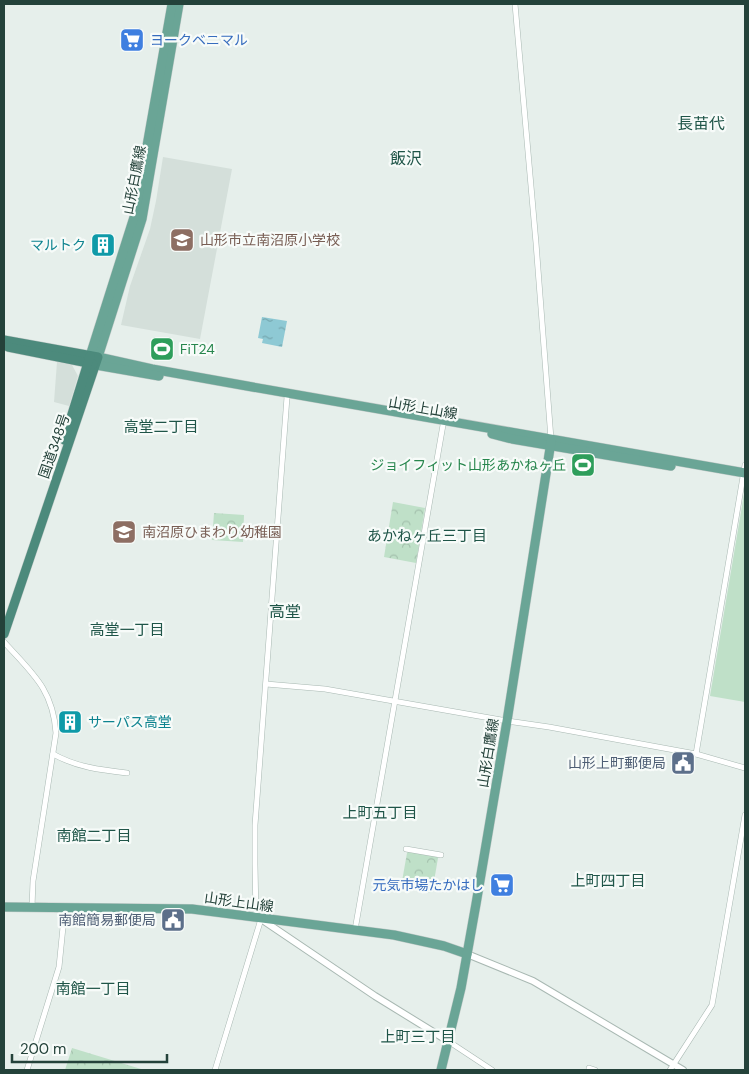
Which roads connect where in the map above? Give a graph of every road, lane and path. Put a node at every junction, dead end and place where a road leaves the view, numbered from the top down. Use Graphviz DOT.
graph roads {
  1 [pos="172,4"];
  2 [pos="179,4"];
  3 [pos="515,4"];
  4 [pos="4,340"];
  5 [pos="4,346"];
  6 [pos="93,360"];
  7 [pos="287,397"];
  8 [pos="443,426"];
  9 [pos="551,442"];
  10 [pos="745,474"];
  11 [pos="4,620"];
  12 [pos="4,634"];
  13 [pos="4,642"];
  14 [pos="266,684"];
  15 [pos="395,702"];
  16 [pos="507,721"];
  17 [pos="53,754"];
  18 [pos="696,754"];
  19 [pos="745,768"];
  20 [pos="127,773"];
  21 [pos="745,815"];
  22 [pos="406,849"];
  23 [pos="441,855"];
  24 [pos="4,906"];
  25 [pos="32,907"];
  26 [pos="65,907"];
  27 [pos="259,918"];
  28 [pos="354,930"];
  29 [pos="468,954"];
  30 [pos="448,1041"];
  31 [pos="671,1067"];
  32 [pos="27,1070"];
  33 [pos="216,1070"];
  34 [pos="441,1070"];
  35 [pos="492,1070"];
  36 [pos="683,1070"];
  1 -- 6 [label="main road, 山形白鷹線"];
  2 -- 6 [label="main road, 山形白鷹線"];
  3 -- 9 [label="street"];
  4 -- 6 [label="highway"];
  5 -- 6 [label="highway"];
  6 -- 7 [label="main road, 山形上山線"];
  6 -- 9 [label="main road, 山形上山線"];
  6 -- 11 [label="highway, 国道348号"];
  6 -- 12 [label="highway, 国道348号"];
  7 -- 8 [label="main road, 山形上山線"];
  7 -- 14 [label="street"];
  8 -- 9 [label="main road, 山形上山線"];
  8 -- 15 [label="street"];
  9 -- 10 [label="main road, 山形上山線"];
  9 -- 16 [label="main road, 山形白鷹線"];
  10 -- 18 [label="street"];
  13 -- 17 [label="street"];
  14 -- 15 [label="street"];
  14 -- 27 [label="street"];
  15 -- 16 [label="street"];
  15 -- 28 [label="street"];
  16 -- 18 [label="street"];
  16 -- 29 [label="main road, 山形白鷹線"];
  17 -- 20 [label="street"];
  17 -- 25 [label="street"];
  18 -- 19 [label="street"];
  21 -- 31 [label="street"];
  22 -- 23 [label="street"];
  24 -- 25 [label="main road, 山形上山線"];
  25 -- 26 [label="main road, 山形上山線"];
  26 -- 27 [label="main road, 山形上山線"];
  26 -- 32 [label="street"];
  27 -- 28 [label="main road, 山形上山線"];
  27 -- 30 [label="street"];
  27 -- 33 [label="street"];
  28 -- 29 [label="main road, 山形上山線"];
  29 -- 30 [label="main road, 山形白鷹線"];
  29 -- 31 [label="street"];
  30 -- 34 [label="main road, 山形白鷹線"];
  30 -- 35 [label="street"];
  31 -- 36 [label="street"];
}
